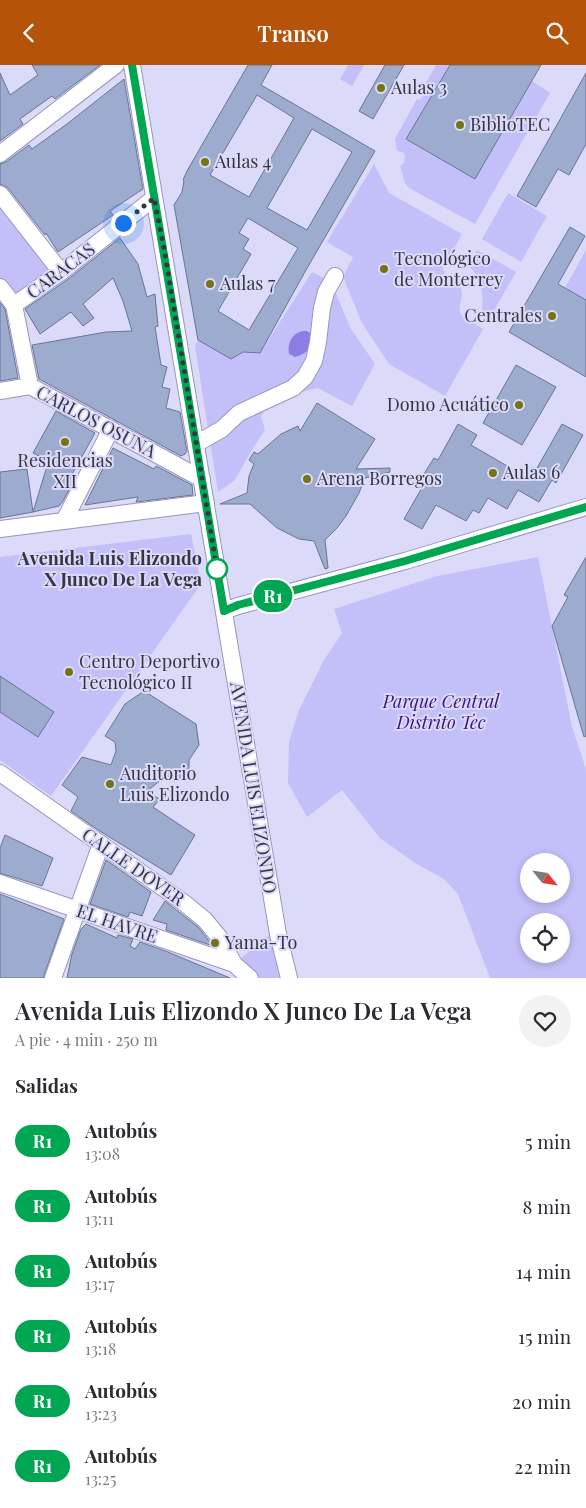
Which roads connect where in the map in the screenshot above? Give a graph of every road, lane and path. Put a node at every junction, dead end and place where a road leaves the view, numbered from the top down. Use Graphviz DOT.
graph roads {
  1 [pos="116,65"];
  2 [pos="132,65"];
  3 [pos="0,154"];
  4 [pos="0,194"];
  5 [pos="154,198"];
  6 [pos="61,272"];
  7 [pos="335,276"];
  8 [pos="0,287"];
  9 [pos="14,305"];
  10 [pos="30,386"];
  11 [pos="0,391"];
  12 [pos="111,429"];
  13 [pos="196,444"];
  14 [pos="202,479"];
  15 [pos="206,503"];
  16 [pos="586,507"];
  17 [pos="586,515"];
  18 [pos="64,521"];
  19 [pos="0,529"];
  20 [pos="224,614"];
  21 [pos="0,773"];
  22 [pos="101,844"];
  23 [pos="0,883"];
  24 [pos="78,910"];
  25 [pos="234,964"];
  26 [pos="53,978"];
  27 [pos="250,978"];
  28 [pos="289,978"];
  1 -- 3 [label="street"];
  2 -- 5 [label="street, AVENIDA LUIS ELIZONDO"];
  4 -- 6 [label="street"];
  5 -- 6 [label="street, CARACAS"];
  5 -- 13 [label="street, AVENIDA LUIS ELIZONDO"];
  6 -- 9 [label="street, CARACAS"];
  7 -- 13 [label="street"];
  8 -- 9 [label="street, CARLOS OSUNA"];
  9 -- 10 [label="street, CARLOS OSUNA"];
  10 -- 11 [label="street"];
  10 -- 12 [label="street, CARLOS OSUNA"];
  12 -- 14 [label="street, CARLOS OSUNA"];
  12 -- 18 [label="street"];
  13 -- 14 [label="street, AVENIDA LUIS ELIZONDO"];
  14 -- 15 [label="street, AVENIDA LUIS ELIZONDO"];
  15 -- 18 [label="street"];
  15 -- 20 [label="street, AVENIDA LUIS ELIZONDO"];
  16 -- 20 [label="street"];
  17 -- 20 [label="street"];
  18 -- 19 [label="street"];
  20 -- 28 [label="street, AVENIDA LUIS ELIZONDO"];
  21 -- 22 [label="street, CALLE DOVER"];
  22 -- 24 [label="street"];
  22 -- 25 [label="street, CALLE DOVER"];
  23 -- 24 [label="street, EL HAVRE"];
  24 -- 25 [label="street, EL HAVRE"];
  24 -- 26 [label="street"];
  25 -- 27 [label="street, CALLE DOVER"];
}
